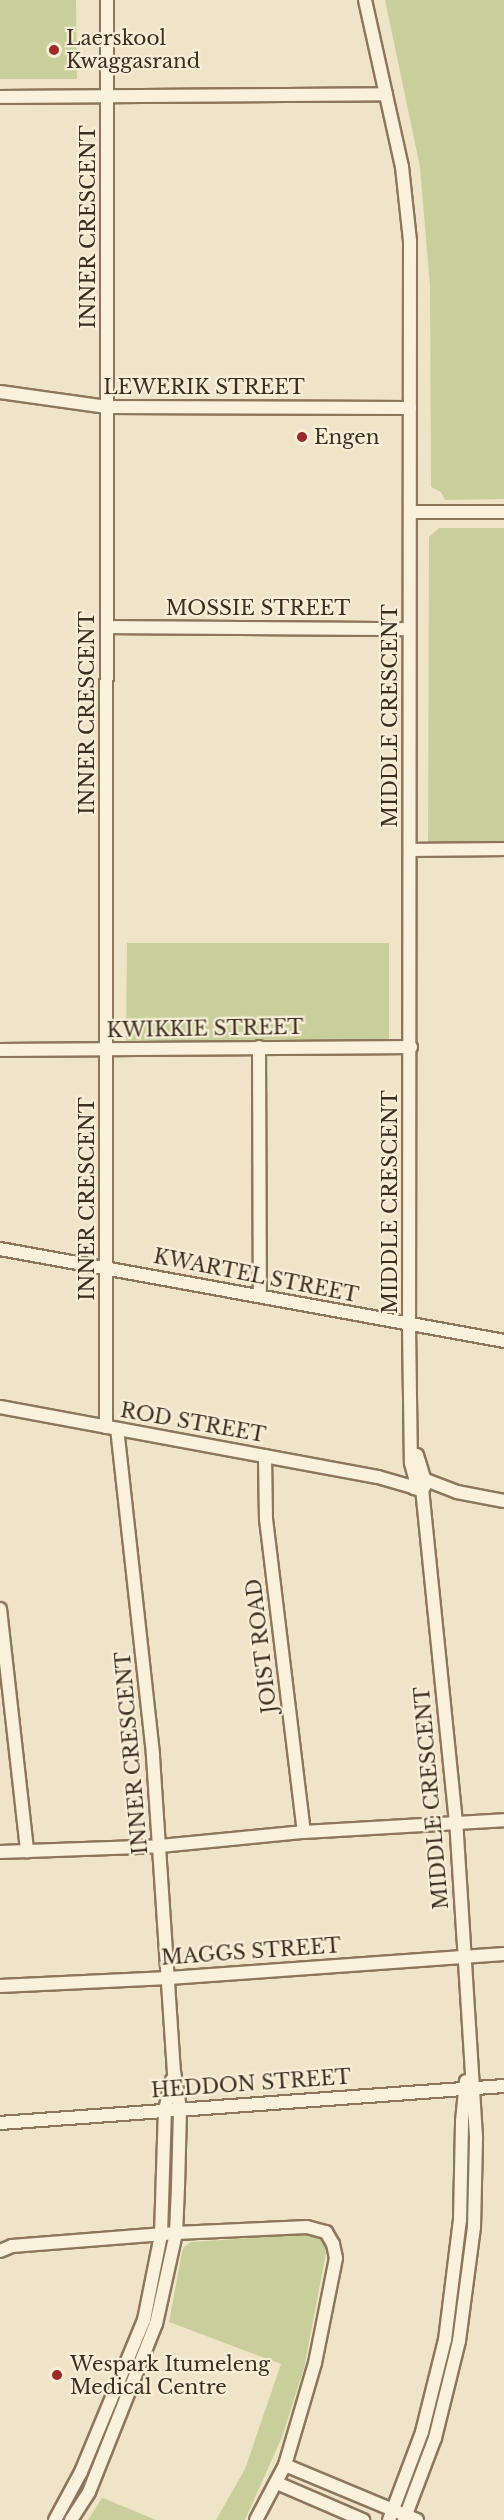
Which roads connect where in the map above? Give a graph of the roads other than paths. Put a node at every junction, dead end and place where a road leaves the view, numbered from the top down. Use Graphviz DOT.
graph roads {
  1 [pos="107,0"];
  2 [pos="365,0"];
  3 [pos="386,94"];
  4 [pos="0,97"];
  5 [pos="107,98"];
  6 [pos="0,392"];
  7 [pos="107,407"];
  8 [pos="410,408"];
  9 [pos="410,512"];
  10 [pos="504,512"];
  11 [pos="108,627"];
  12 [pos="409,629"];
  13 [pos="504,849"];
  14 [pos="410,850"];
  15 [pos="259,1047"];
  16 [pos="411,1047"];
  17 [pos="0,1050"];
  18 [pos="106,1050"];
  19 [pos="0,1248"];
  20 [pos="106,1268"];
  21 [pos="260,1295"];
  22 [pos="409,1325"];
  23 [pos="504,1341"];
  24 [pos="0,1407"];
  25 [pos="112,1428"];
  26 [pos="265,1456"];
  27 [pos="419,1484"];
  28 [pos="504,1501"];
  29 [pos="0,1608"];
  30 [pos="504,1820"];
  31 [pos="456,1823"];
  32 [pos="304,1832"];
  33 [pos="160,1846"];
  34 [pos="27,1851"];
  35 [pos="0,1852"];
  36 [pos="504,1954"];
  37 [pos="465,1957"];
  38 [pos="169,1978"];
  39 [pos="0,1986"];
  40 [pos="174,2073"];
  41 [pos="504,2086"];
  42 [pos="469,2088"];
  43 [pos="445,2090"];
  44 [pos="180,2109"];
  45 [pos="165,2110"];
  46 [pos="462,2121"];
  47 [pos="0,2123"];
  48 [pos="176,2233"];
  49 [pos="161,2235"];
  50 [pos="0,2251"];
  51 [pos="285,2465"];
  52 [pos="277,2483"];
  53 [pos="391,2515"];
  54 [pos="409,2518"];
  55 [pos="55,2520"];
  56 [pos="71,2520"];
  57 [pos="256,2520"];
  58 [pos="363,2520"];
  1 -- 5 [label="street, INNER CRESCENT"];
  2 -- 3 [label="street, MIDDLE CRESCENT"];
  3 -- 5 [label="street"];
  3 -- 8 [label="street, MIDDLE CRESCENT"];
  4 -- 5 [label="street"];
  5 -- 7 [label="street, INNER CRESCENT"];
  6 -- 7 [label="street, LEWERIK STREET"];
  7 -- 8 [label="street, LEWERIK STREET"];
  7 -- 11 [label="street, INNER CRESCENT"];
  8 -- 9 [label="street, MIDDLE CRESCENT"];
  9 -- 10 [label="street"];
  9 -- 12 [label="street, MIDDLE CRESCENT"];
  11 -- 12 [label="street, MOSSIE STREET"];
  11 -- 18 [label="street, INNER CRESCENT"];
  12 -- 14 [label="street, MIDDLE CRESCENT"];
  13 -- 14 [label="street"];
  14 -- 16 [label="street, MIDDLE CRESCENT"];
  15 -- 16 [label="street, KWIKKIE STREET"];
  15 -- 18 [label="street, KWIKKIE STREET"];
  15 -- 21 [label="street"];
  16 -- 22 [label="street, MIDDLE CRESCENT"];
  17 -- 18 [label="street, KWIKKIE STREET"];
  18 -- 20 [label="street, INNER CRESCENT"];
  19 -- 20 [label="street, KWARTEL STREET"];
  20 -- 21 [label="street, KWARTEL STREET"];
  20 -- 25 [label="street, INNER CRESCENT"];
  21 -- 22 [label="street, KWARTEL STREET"];
  22 -- 23 [label="street, KWARTEL STREET"];
  22 -- 27 [label="street, MIDDLE CRESCENT"];
  24 -- 25 [label="street, ROD STREET"];
  25 -- 26 [label="street, ROD STREET"];
  25 -- 33 [label="street, INNER CRESCENT"];
  26 -- 27 [label="street, ROD STREET"];
  26 -- 32 [label="street, JOIST ROAD"];
  27 -- 28 [label="street, ROD STREET"];
  27 -- 31 [label="street, MIDDLE CRESCENT"];
  29 -- 34 [label="street"];
  30 -- 31 [label="street"];
  31 -- 32 [label="street"];
  31 -- 37 [label="street, MIDDLE CRESCENT"];
  32 -- 33 [label="street"];
  33 -- 34 [label="street"];
  33 -- 38 [label="street, INNER CRESCENT"];
  34 -- 35 [label="street"];
  36 -- 37 [label="street, MAGGS STREET"];
  37 -- 38 [label="street, MAGGS STREET"];
  37 -- 42 [label="street, MIDDLE CRESCENT"];
  38 -- 39 [label="street, MAGGS STREET"];
  38 -- 40 [label="street, INNER CRESCENT"];
  40 -- 44 [label="street, INNER CRESCENT"];
  40 -- 45 [label="street, INNER CRESCENT"];
  41 -- 42 [label="street, HEDDON STREET"];
  42 -- 43 [label="street, HEDDON STREET"];
  42 -- 46 [label="street, MIDDLE CRESCENT"];
  42 -- 54 [label="street, MIDDLE CRESCENT"];
  43 -- 44 [label="street, HEDDON STREET"];
  43 -- 46 [label="street"];
  44 -- 45 [label="street, HEDDON STREET"];
  44 -- 48 [label="street, INNER CRESCENT"];
  45 -- 47 [label="street, HEDDON STREET"];
  45 -- 49 [label="street, INNER CRESCENT"];
  46 -- 53 [label="street, MIDDLE CRESCENT"];
  48 -- 49 [label="street"];
  48 -- 51 [label="street"];
  48 -- 56 [label="street, INNER CRESCENT"];
  49 -- 50 [label="street"];
  49 -- 55 [label="street, INNER CRESCENT"];
  51 -- 52 [label="street"];
  51 -- 53 [label="street"];
  52 -- 57 [label="street"];
  52 -- 58 [label="street"];
  53 -- 54 [label="street"];
}
